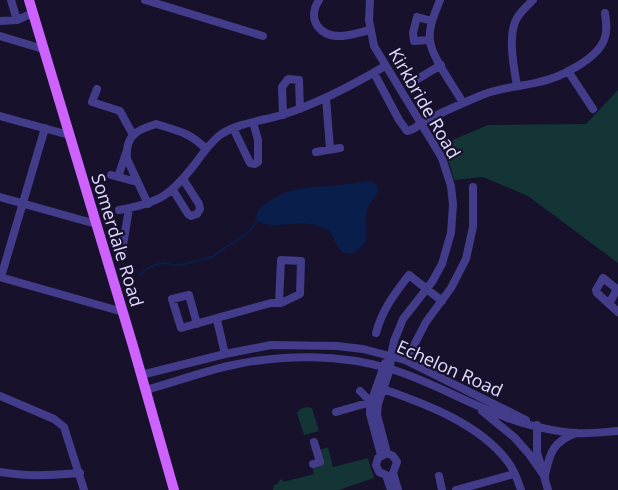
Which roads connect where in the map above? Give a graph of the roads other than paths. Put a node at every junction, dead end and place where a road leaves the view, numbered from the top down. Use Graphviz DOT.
graph roads {
  1 [pos="11,0"];
  2 [pos="29,0"];
  3 [pos="145,0"];
  4 [pos="319,0"];
  5 [pos="370,0"];
  6 [pos="440,0"];
  7 [pos="533,0"];
  8 [pos="32,13"];
  9 [pos="605,13"];
  10 [pos="16,20"];
  11 [pos="0,21"];
  12 [pos="432,21"];
  13 [pos="370,30"];
  14 [pos="0,36"];
  15 [pos="263,36"];
  16 [pos="430,40"];
  17 [pos="43,49"];
  18 [pos="441,65"];
  19 [pos="385,66"];
  20 [pos="568,71"];
  21 [pos="374,73"];
  22 [pos="411,83"];
  23 [pos="517,86"];
  24 [pos="97,89"];
  25 [pos="326,98"];
  26 [pos="464,103"];
  27 [pos="300,109"];
  28 [pos="593,109"];
  29 [pos="283,115"];
  30 [pos="0,116"];
  31 [pos="253,122"];
  32 [pos="422,123"];
  33 [pos="45,128"];
  34 [pos="233,128"];
  35 [pos="69,135"];
  36 [pos="133,135"];
  37 [pos="340,148"];
  38 [pos="206,149"];
  39 [pos="330,150"];
  40 [pos="126,151"];
  41 [pos="316,152"];
  42 [pos="183,179"];
  43 [pos="137,182"];
  44 [pos="473,187"];
  45 [pos="173,190"];
  46 [pos="0,197"];
  47 [pos="23,203"];
  48 [pos="148,204"];
  49 [pos="128,208"];
  50 [pos="119,210"];
  51 [pos="96,224"];
  52 [pos="122,252"];
  53 [pos="1,277"];
  54 [pos="426,289"];
  55 [pos="442,300"];
  56 [pos="279,303"];
  57 [pos="609,304"];
  58 [pos="123,312"];
  59 [pos="618,312"];
  60 [pos="217,320"];
  61 [pos="197,324"];
  62 [pos="376,333"];
  63 [pos="411,351"];
  64 [pos="225,354"];
  65 [pos="391,356"];
  66 [pos="386,368"];
  67 [pos="141,375"];
  68 [pos="383,389"];
  69 [pos="146,390"];
  70 [pos="360,391"];
  71 [pos="0,396"];
  72 [pos="371,402"];
  73 [pos="472,403"];
  74 [pos="336,412"];
  75 [pos="537,425"];
  76 [pos="618,431"];
  77 [pos="576,433"];
  78 [pos="314,442"];
  79 [pos="384,454"];
  80 [pos="313,464"];
  81 [pos="0,472"];
  82 [pos="80,473"];
  83 [pos="514,474"];
  84 [pos="439,476"];
  85 [pos="545,477"];
  86 [pos="84,490"];
  87 [pos="174,490"];
  88 [pos="390,490"];
  89 [pos="398,490"];
  90 [pos="442,490"];
  91 [pos="456,490"];
  92 [pos="521,490"];
  93 [pos="548,490"];
  1 -- 10 [label="street"];
  2 -- 8 [label="main road, Somerdale Road"];
  3 -- 15 [label="street"];
  4 -- 13 [label="street"];
  5 -- 13 [label="street, Kirkbride Road"];
  6 -- 12 [label="street"];
  7 -- 23 [label="street"];
  8 -- 10 [label="street"];
  8 -- 17 [label="main road, Somerdale Road"];
  9 -- 20 [label="street"];
  10 -- 11 [label="street"];
  12 -- 16 [label="street"];
  12 -- 16 [label="street"];
  13 -- 19 [label="street, Kirkbride Road"];
  14 -- 17 [label="street"];
  16 -- 18 [label="street"];
  17 -- 35 [label="main road, Somerdale Road"];
  18 -- 22 [label="street"];
  18 -- 26 [label="street"];
  19 -- 21 [label="street"];
  19 -- 32 [label="street, Kirkbride Road"];
  20 -- 23 [label="street"];
  20 -- 28 [label="street"];
  21 -- 25 [label="street"];
  21 -- 32 [label="street"];
  23 -- 26 [label="street"];
  24 -- 36 [label="street"];
  25 -- 27 [label="street"];
  25 -- 39 [label="street"];
  26 -- 32 [label="street"];
  27 -- 29 [label="street"];
  27 -- 29 [label="street"];
  29 -- 31 [label="street"];
  30 -- 33 [label="street"];
  31 -- 34 [label="street"];
  31 -- 34 [label="street"];
  32 -- 54 [label="street, Kirkbride Road"];
  33 -- 35 [label="street"];
  33 -- 47 [label="street"];
  34 -- 38 [label="street"];
  35 -- 51 [label="main road, Somerdale Road"];
  36 -- 38 [label="street"];
  36 -- 40 [label="street"];
  37 -- 39 [label="street"];
  38 -- 42 [label="street"];
  39 -- 41 [label="street"];
  40 -- 43 [label="street"];
  40 -- 43 [label="street"];
  42 -- 45 [label="street"];
  42 -- 45 [label="street"];
  43 -- 48 [label="street"];
  44 -- 55 [label="street"];
  45 -- 48 [label="street"];
  46 -- 47 [label="street"];
  47 -- 51 [label="street"];
  47 -- 53 [label="street"];
  48 -- 49 [label="street"];
  49 -- 50 [label="street"];
  49 -- 52 [label="street"];
  51 -- 58 [label="main road, Somerdale Road"];
  53 -- 58 [label="street"];
  54 -- 55 [label="street"];
  54 -- 62 [label="street"];
  54 -- 65 [label="street, Kirkbride Road"];
  55 -- 63 [label="street"];
  56 -- 56 [label="street"];
  56 -- 60 [label="street"];
  57 -- 59 [label="street"];
  58 -- 67 [label="main road, Somerdale Road"];
  60 -- 61 [label="street"];
  60 -- 64 [label="street"];
  61 -- 61 [label="street"];
  64 -- 65 [label="street, Echelon Road"];
  64 -- 67 [label="street, Echelon Road"];
  65 -- 66 [label="street, Kirkbride Road"];
  65 -- 75 [label="street, Echelon Road"];
  66 -- 68 [label="street"];
  66 -- 69 [label="street, Echelon Road"];
  66 -- 72 [label="street"];
  66 -- 73 [label="street, Echelon Road"];
  67 -- 69 [label="main road, Somerdale Road"];
  68 -- 79 [label="street"];
  68 -- 83 [label="street"];
  69 -- 87 [label="main road, Somerdale Road"];
  70 -- 72 [label="street"];
  71 -- 82 [label="street"];
  72 -- 74 [label="street"];
  72 -- 79 [label="street"];
  73 -- 75 [label="street, Echelon Road"];
  73 -- 85 [label="street"];
  75 -- 77 [label="street, Echelon Road"];
  75 -- 85 [label="street"];
  76 -- 77 [label="street, Echelon Road"];
  77 -- 85 [label="street"];
  78 -- 80 [label="street"];
  79 -- 88 [label="street"];
  79 -- 89 [label="street"];
  81 -- 82 [label="street"];
  82 -- 86 [label="street"];
  83 -- 91 [label="street"];
  83 -- 92 [label="street"];
  84 -- 90 [label="street"];
  85 -- 93 [label="street"];
}
